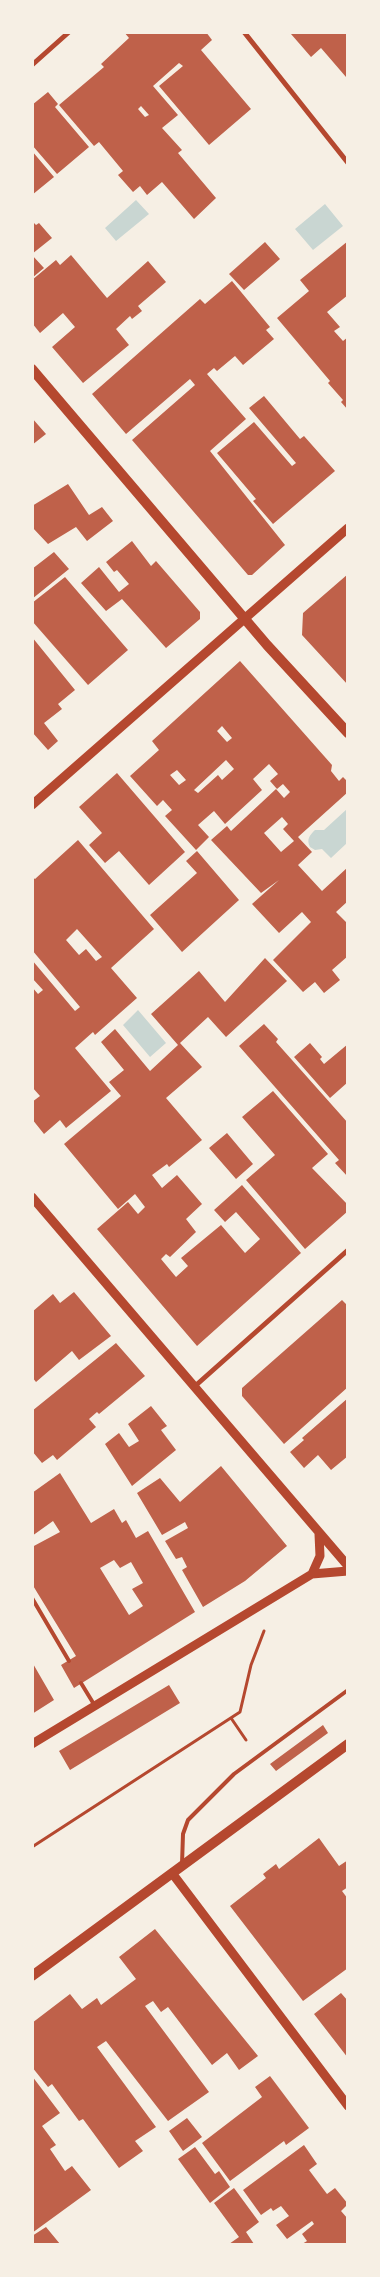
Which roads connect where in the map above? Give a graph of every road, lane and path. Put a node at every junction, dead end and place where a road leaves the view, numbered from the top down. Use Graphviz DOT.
graph roads {
  1 [pos="69,32"];
  2 [pos="244,32"];
  3 [pos="32,65"];
  4 [pos="348,163"];
  5 [pos="32,369"];
  6 [pos="348,528"];
  7 [pos="245,619"];
  8 [pos="348,733"];
  9 [pos="32,806"];
  10 [pos="32,1197"];
  11 [pos="348,1250"];
  12 [pos="194,1387"];
  13 [pos="319,1534"];
  14 [pos="348,1566"];
  15 [pos="348,1571"];
  16 [pos="312,1574"];
  17 [pos="32,1598"];
  18 [pos="256,1608"];
  19 [pos="69,1660"];
  20 [pos="81,1683"];
  21 [pos="348,1690"];
  22 [pos="95,1706"];
  23 [pos="231,1718"];
  24 [pos="32,1744"];
  25 [pos="348,1744"];
  26 [pos="250,1745"];
  27 [pos="32,1847"];
  28 [pos="182,1866"];
  29 [pos="172,1873"];
  30 [pos="32,1976"];
  31 [pos="348,2106"];
  1 -- 3 [label="street"];
  2 -- 4 [label="street"];
  5 -- 7 [label="main road"];
  6 -- 7 [label="street"];
  7 -- 8 [label="main road"];
  7 -- 9 [label="street"];
  10 -- 12 [label="street"];
  11 -- 12 [label="street"];
  12 -- 13 [label="street"];
  13 -- 14 [label="street"];
  13 -- 16 [label="street"];
  15 -- 16 [label="street"];
  16 -- 18 [label="street"];
  17 -- 19 [label="lane"];
  18 -- 22 [label="street"];
  18 -- 23 [label="path"];
  20 -- 22 [label="lane"];
  21 -- 28 [label="lane"];
  22 -- 24 [label="street"];
  23 -- 26 [label="path"];
  23 -- 27 [label="path"];
  25 -- 28 [label="main road"];
  28 -- 29 [label="main road"];
  29 -- 30 [label="main road"];
  29 -- 31 [label="street"];
}
